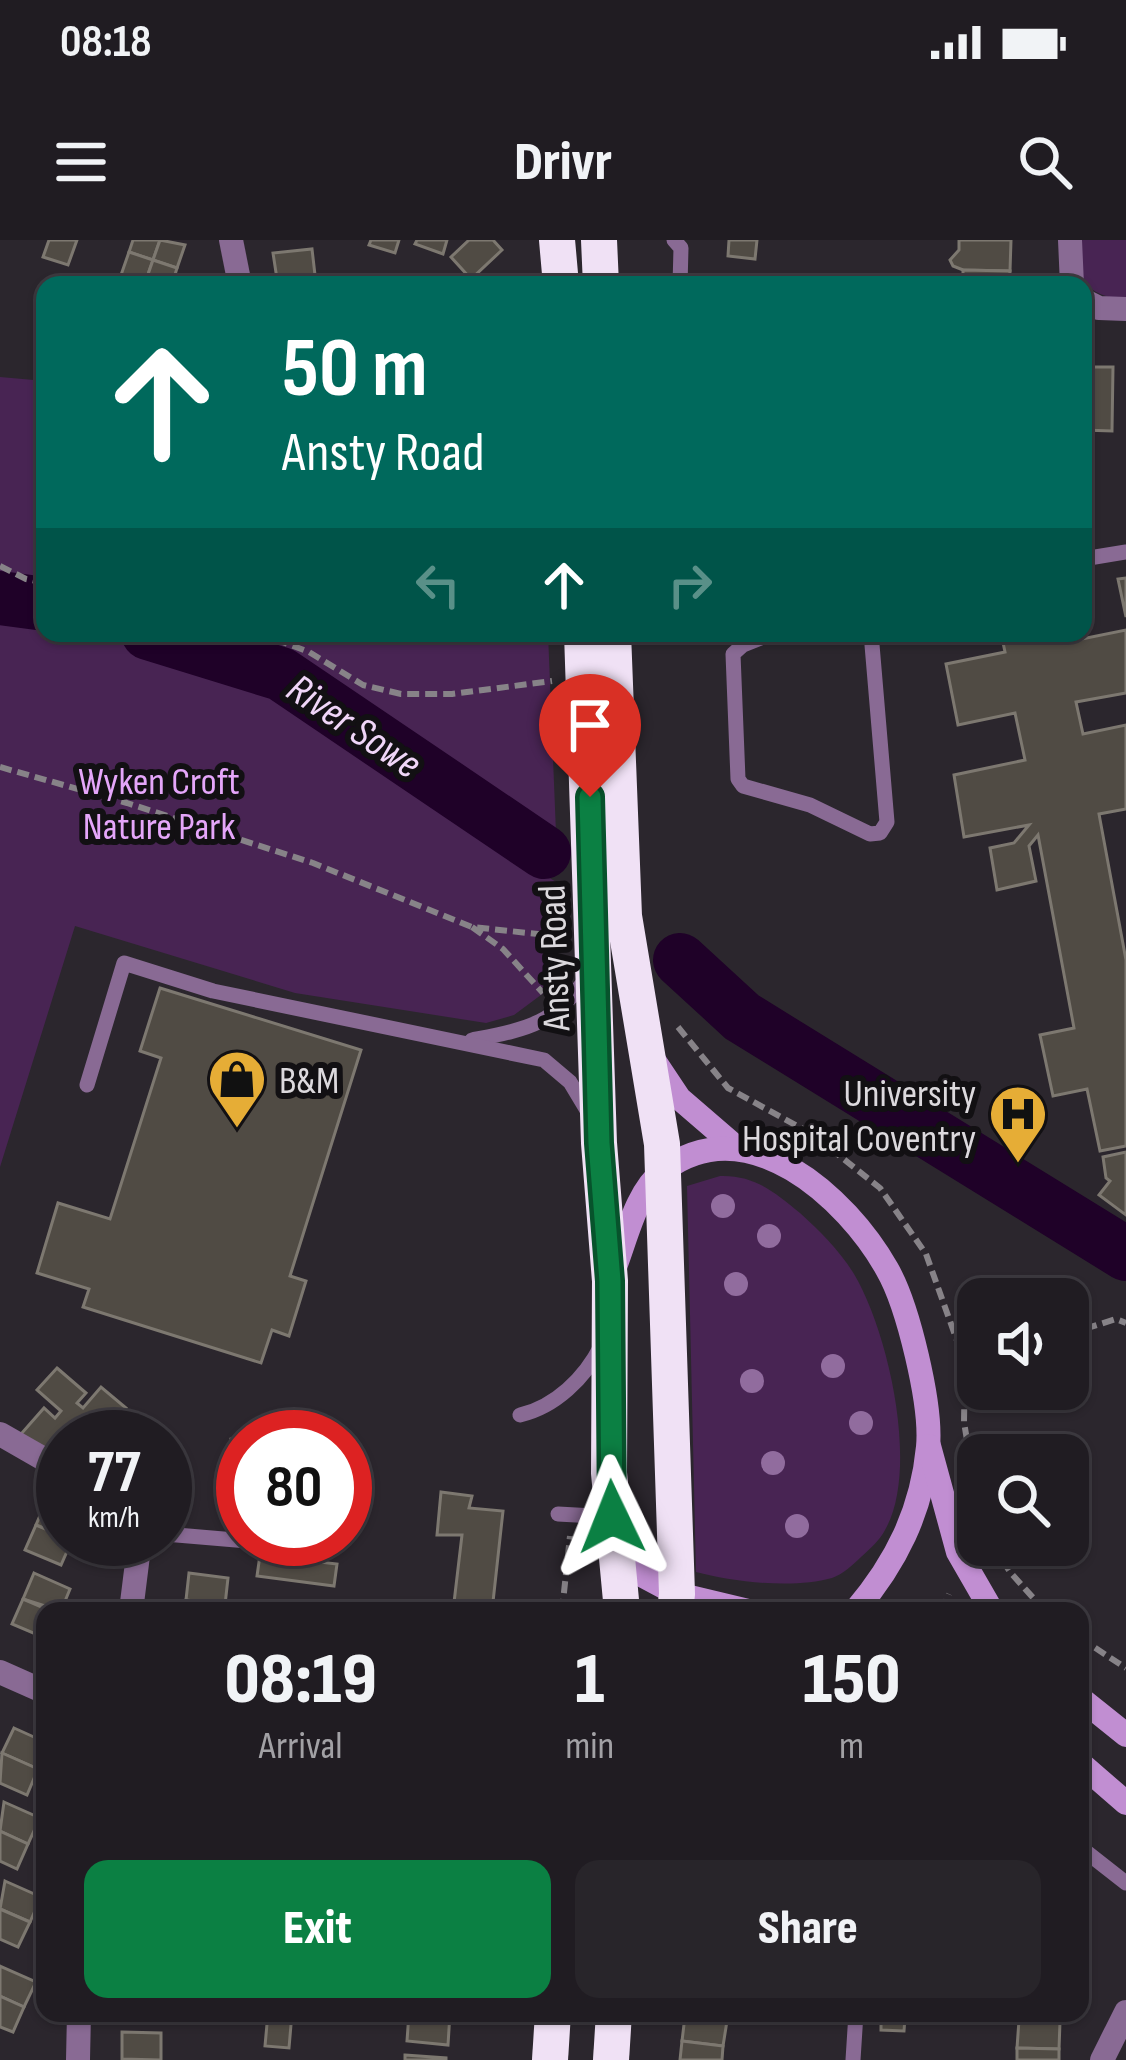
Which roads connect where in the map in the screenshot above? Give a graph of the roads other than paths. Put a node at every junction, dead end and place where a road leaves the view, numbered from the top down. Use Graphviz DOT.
graph roads {
  1 [pos="231,240"];
  2 [pos="557,240"];
  3 [pos="599,240"];
  4 [pos="674,240"];
  5 [pos="1070,240"];
  6 [pos="238,276"];
  7 [pos="560,276"];
  8 [pos="601,276"];
  9 [pos="680,276"];
  10 [pos="1072,276"];
  11 [pos="1092,304"];
  12 [pos="1126,309"];
  13 [pos="1126,552"];
  14 [pos="1092,558"];
  15 [pos="583,642"];
  16 [pos="613,642"];
  17 [pos="750,642"];
  18 [pos="872,642"];
  19 [pos="595,954"];
  20 [pos="463,1042"];
  21 [pos="647,1049"];
  22 [pos="87,1085"];
  23 [pos="599,1143"];
  24 [pos="737,1148"];
  25 [pos="663,1171"];
  26 [pos="610,1281"];
  27 [pos="609,1328"];
  28 [pos="520,1415"];
  29 [pos="0,1435"];
  30 [pos="928,1444"];
  31 [pos="36,1455"];
  32 [pos="565,1515"];
  33 [pos="612,1517"];
  34 [pos="617,1562"];
  35 [pos="137,1566"];
  36 [pos="132,1602"];
  37 [pos="621,1602"];
  38 [pos="676,1602"];
  39 [pos="863,1602"];
  40 [pos="987,1602"];
  41 [pos="0,1672"];
  42 [pos="36,1688"];
  43 [pos="1089,1705"];
  44 [pos="1126,1735"];
  45 [pos="1089,1771"];
  46 [pos="1126,1803"];
  47 [pos="1089,1854"];
  48 [pos="1126,1883"];
  49 [pos="1126,2012"];
  50 [pos="80,2022"];
  51 [pos="552,2022"];
  52 [pos="613,2022"];
  53 [pos="855,2022"];
  54 [pos="78,2060"];
  55 [pos="550,2060"];
  56 [pos="610,2060"];
  57 [pos="853,2060"];
  58 [pos="1102,2060"];
  1 -- 6 [label="street"];
  2 -- 7 [label="highway"];
  3 -- 8 [label="highway"];
  4 -- 9 [label="lane"];
  5 -- 10 [label="street"];
  11 -- 12 [label="street"];
  13 -- 14 [label="lane"];
  15 -- 19 [label="highway, Ansty Road"];
  16 -- 21 [label="highway, Ansty Road"];
  17 -- 18 [label="lane"];
  19 -- 20 [label="lane"];
  19 -- 23 [label="highway, Ansty Road"];
  20 -- 22 [label="lane"];
  20 -- 23 [label="lane"];
  21 -- 24 [label="main road, Ansty Road"];
  21 -- 25 [label="highway"];
  23 -- 26 [label="highway, Ansty Road"];
  24 -- 25 [label="main road"];
  24 -- 30 [label="main road, Ansty Road"];
  25 -- 26 [label="main road"];
  25 -- 38 [label="highway"];
  26 -- 27 [label="highway, Ansty Road"];
  27 -- 28 [label="lane"];
  27 -- 33 [label="highway, Ansty Road"];
  29 -- 31 [label="street"];
  30 -- 39 [label="main road"];
  30 -- 40 [label="main road"];
  32 -- 33 [label="lane"];
  33 -- 34 [label="highway, Ansty Road"];
  34 -- 37 [label="highway"];
  34 -- 38 [label="main road"];
  35 -- 36 [label="street"];
  41 -- 42 [label="street"];
  43 -- 44 [label="main road"];
  45 -- 46 [label="main road"];
  47 -- 48 [label="lane"];
  49 -- 58 [label="street"];
  50 -- 54 [label="street"];
  51 -- 55 [label="highway"];
  52 -- 56 [label="highway"];
  53 -- 57 [label="lane"];
}
